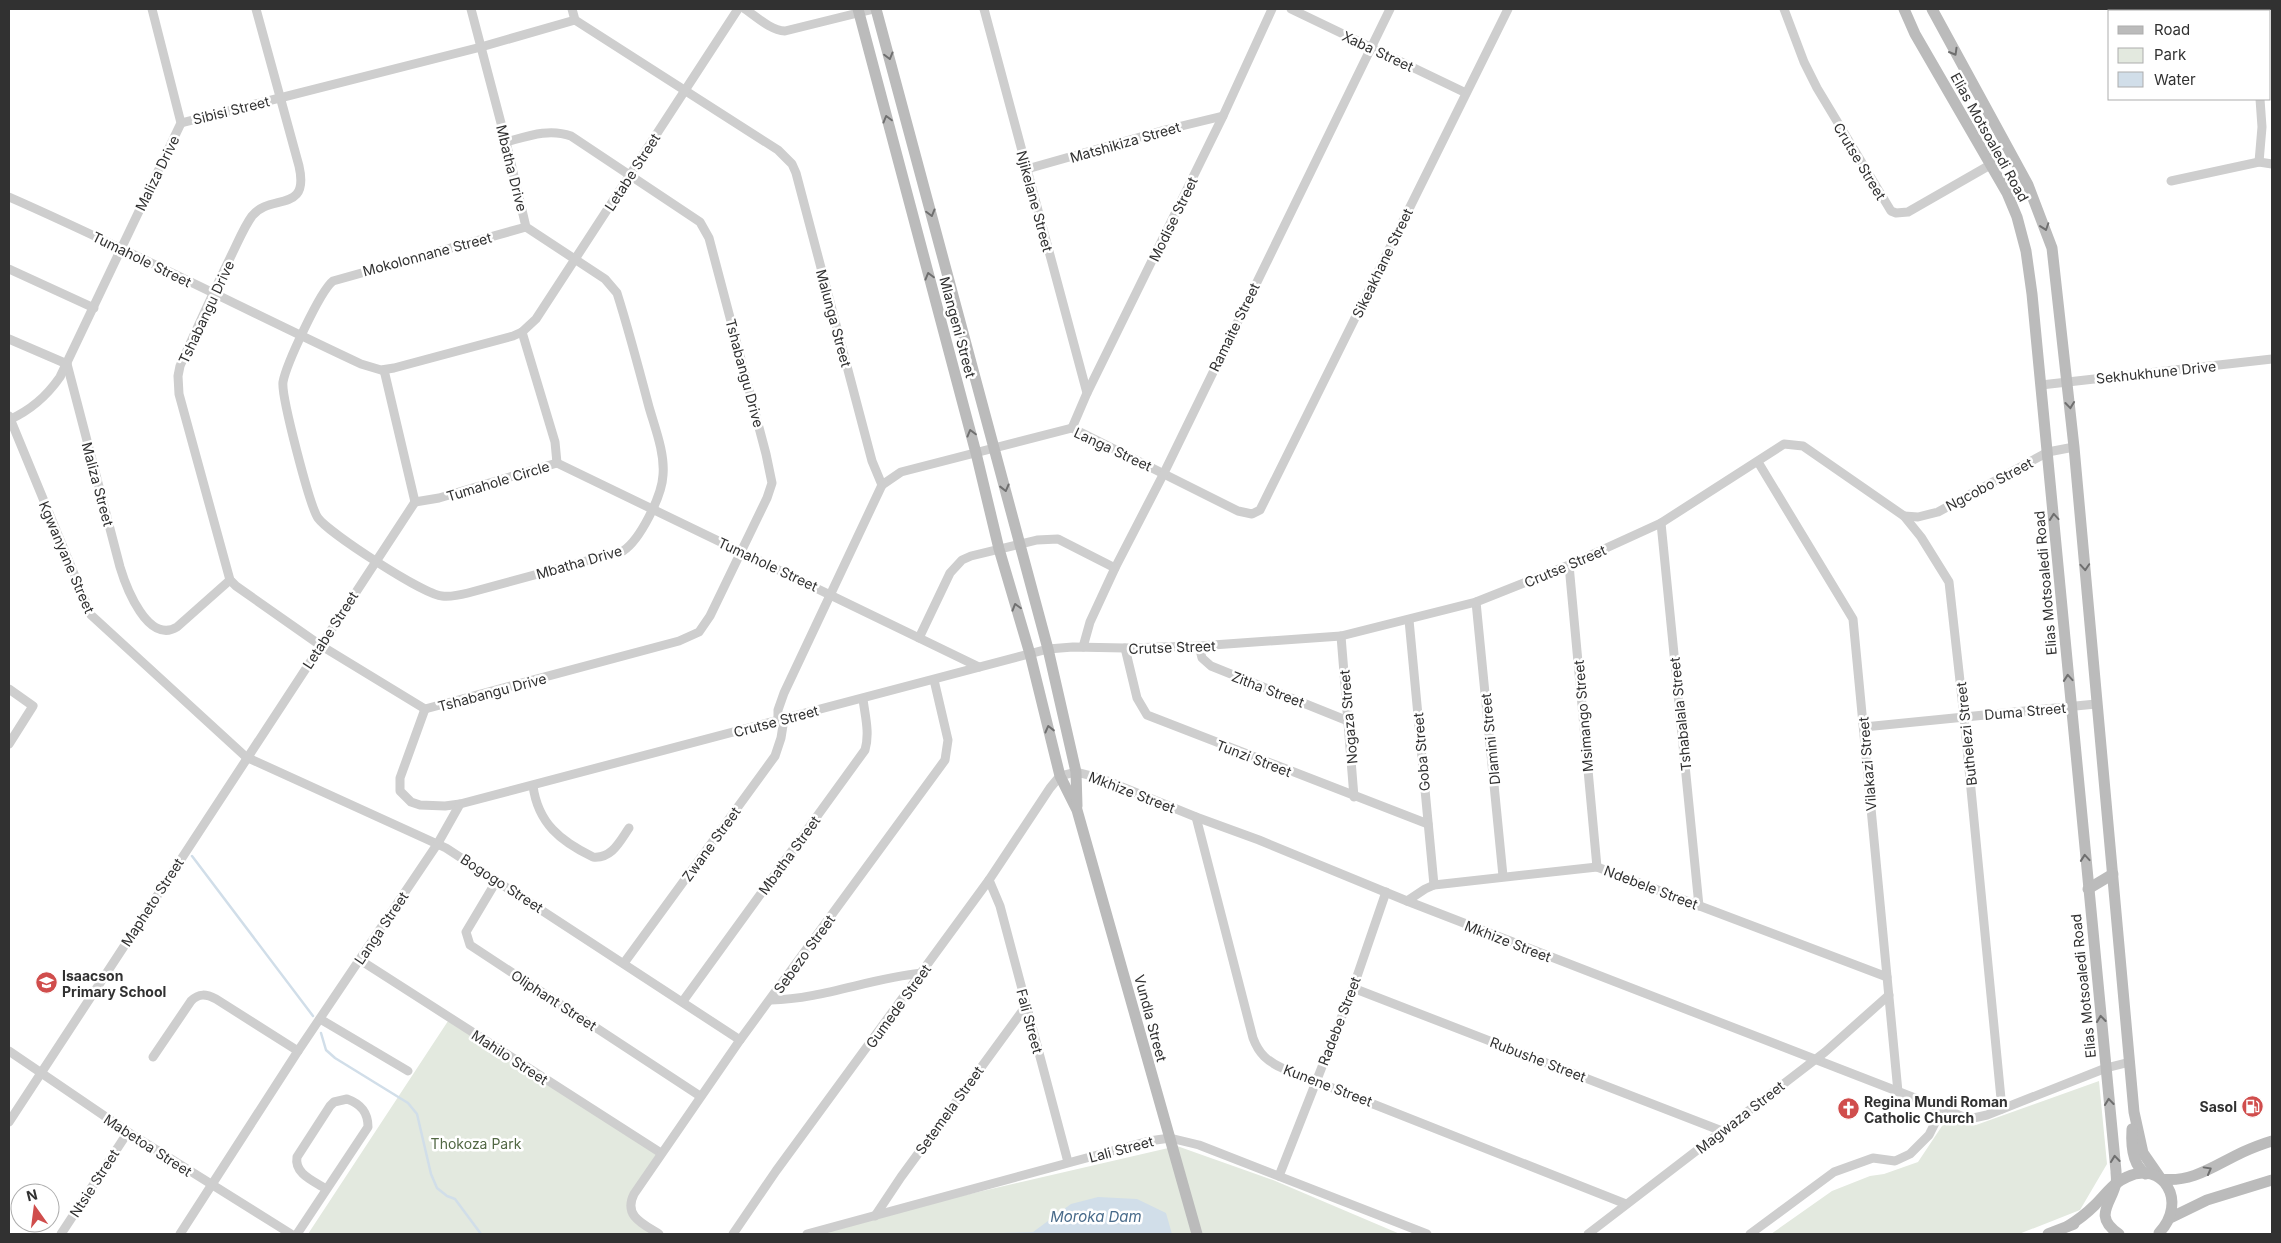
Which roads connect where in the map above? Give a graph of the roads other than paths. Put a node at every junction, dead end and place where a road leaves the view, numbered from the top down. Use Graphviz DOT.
graph roads {
  1 [pos="152,9"];
  2 [pos="256,9"];
  3 [pos="471,9"];
  4 [pos="572,9"];
  5 [pos="738,9"];
  6 [pos="745,9"];
  7 [pos="875,9"];
  8 [pos="984,9"];
  9 [pos="1272,9"];
  10 [pos="1290,9"];
  11 [pos="1390,9"];
  12 [pos="1508,9"];
  13 [pos="1784,9"];
  14 [pos="1904,9"];
  15 [pos="1932,9"];
  16 [pos="858,11"];
  17 [pos="575,20"];
  18 [pos="481,47"];
  19 [pos="1370,47"];
  20 [pos="686,90"];
  21 [pos="1466,93"];
  22 [pos="280,98"];
  23 [pos="2260,100"];
  24 [pos="1223,116"];
  25 [pos="181,123"];
  26 [pos="506,142"];
  27 [pos="2259,162"];
  28 [pos="2272,164"];
  29 [pos="1990,165"];
  30 [pos="1027,169"];
  31 [pos="630,174"];
  32 [pos="2171,181"];
  33 [pos="9,197"];
  34 [pos="526,227"];
  35 [pos="121,248"];
  36 [pos="576,258"];
  37 [pos="9,269"];
  38 [pos="330,284"];
  39 [pos="212,294"];
  40 [pos="94,308"];
  41 [pos="522,332"];
  42 [pos="302,336"];
  43 [pos="9,339"];
  44 [pos="2272,359"];
  45 [pos="67,364"];
  46 [pos="384,370"];
  47 [pos="2068,382"];
  48 [pos="2041,385"];
  49 [pos="1087,393"];
  50 [pos="9,418"];
  51 [pos="1072,428"];
  52 [pos="1784,444"];
  53 [pos="2074,447"];
  54 [pos="995,448"];
  55 [pos="2048,452"];
  56 [pos="976,453"];
  57 [pos="1758,462"];
  58 [pos="557,463"];
  59 [pos="1164,474"];
  60 [pos="882,485"];
  61 [pos="414,502"];
  62 [pos="651,509"];
  63 [pos="1252,514"];
  64 [pos="1904,516"];
  65 [pos="1661,523"];
  66 [pos="1018,544"];
  67 [pos="1000,549"];
  68 [pos="741,551"];
  69 [pos="375,562"];
  70 [pos="1569,565"];
  71 [pos="1115,568"];
  72 [pos="230,580"];
  73 [pos="830,594"];
  74 [pos="1476,602"];
  75 [pos="1409,620"];
  76 [pos="1341,636"];
  77 [pos="919,638"];
  78 [pos="320,645"];
  79 [pos="1199,646"];
  80 [pos="1083,647"];
  81 [pos="1125,648"];
  82 [pos="1048,650"];
  83 [pos="1030,654"];
  84 [pos="979,667"];
  85 [pos="934,680"];
  86 [pos="9,689"];
  87 [pos="863,699"];
  88 [pos="2096,704"];
  89 [pos="2071,707"];
  90 [pos="425,710"];
  91 [pos="1964,716"];
  92 [pos="781,719"];
  93 [pos="1348,721"];
  94 [pos="1864,727"];
  95 [pos="9,744"];
  96 [pos="246,757"];
  97 [pos="1076,772"];
  98 [pos="1060,776"];
  99 [pos="533,786"];
  100 [pos="1354,797"];
  101 [pos="460,804"];
  102 [pos="1077,810"];
  103 [pos="1196,818"];
  104 [pos="1428,824"];
  105 [pos="629,828"];
  106 [pos="438,843"];
  107 [pos="1597,867"];
  108 [pos="2113,874"];
  109 [pos="1503,876"];
  110 [pos="496,880"];
  111 [pos="989,880"];
  112 [pos="1434,885"];
  113 [pos="2088,889"];
  114 [pos="1386,892"];
  115 [pos="1407,901"];
  116 [pos="1698,906"];
  117 [pos="360,960"];
  118 [pos="624,962"];
  119 [pos="922,973"];
  120 [pos="1887,977"];
  121 [pos="1352,988"];
  122 [pos="1889,995"];
  123 [pos="770,1000"];
  124 [pos="683,1002"];
  125 [pos="1026,1006"];
  126 [pos="320,1020"];
  127 [pos="740,1040"];
  128 [pos="9,1051"];
  129 [pos="298,1051"];
  130 [pos="152,1057"];
  131 [pos="1815,1059"];
  132 [pos="2130,1062"];
  133 [pos="2106,1068"];
  134 [pos="408,1071"];
  135 [pos="41,1072"];
  136 [pos="1316,1080"];
  137 [pos="1898,1092"];
  138 [pos="700,1096"];
  139 [pos="1942,1109"];
  140 [pos="2002,1109"];
  141 [pos="2134,1112"];
  142 [pos="9,1122"];
  143 [pos="1722,1131"];
  144 [pos="128,1132"];
  145 [pos="1170,1138"];
  146 [pos="2272,1140"];
  147 [pos="661,1153"];
  148 [pos="1068,1162"];
  149 [pos="2146,1174"];
  150 [pos="1278,1176"];
  151 [pos="2161,1179"];
  152 [pos="2272,1180"];
  153 [pos="2116,1183"];
  154 [pos="212,1186"];
  155 [pos="326,1189"];
  156 [pos="2218,1197"];
  157 [pos="1626,1204"];
  158 [pos="2105,1206"];
  159 [pos="875,1216"];
  160 [pos="2170,1218"];
  161 [pos="2068,1226"];
  162 [pos="61,1234"];
  163 [pos="180,1234"];
  164 [pos="291,1234"];
  165 [pos="298,1234"];
  166 [pos="659,1234"];
  167 [pos="733,1234"];
  168 [pos="807,1234"];
  169 [pos="1197,1234"];
  170 [pos="1427,1234"];
  171 [pos="1588,1234"];
  172 [pos="1750,1234"];
  173 [pos="2048,1234"];
  174 [pos="2119,1234"];
  175 [pos="2158,1234"];
  1 -- 25 [label="street, Maliza Drive"];
  2 -- 22 [label="street, Tshabangu Drive"];
  3 -- 18 [label="street, Mbatha Drive"];
  4 -- 17 [label="street"];
  5 -- 20 [label="street, Letabe Street"];
  6 -- 16 [label="street"];
  7 -- 16 [label="street"];
  7 -- 54 [label="main road, Mlangeni Street, one-way"];
  8 -- 30 [label="street, Njikelane Street"];
  9 -- 24 [label="street, Modise Street"];
  10 -- 19 [label="street, Xaba Street"];
  11 -- 19 [label="street, Ramaite Street"];
  12 -- 21 [label="street, Sikeakhane Street"];
  13 -- 29 [label="street, Crutse Street"];
  14 -- 29 [label="main road, Elias Motsoaledi Road"];
  15 -- 47 [label="main road, Elias Motsoaledi Road, one-way"];
  56 -- 16 [label="main road, Mlangeni Street, one-way"];
  17 -- 18 [label="street"];
  17 -- 20 [label="street, Malunga Street"];
  18 -- 22 [label="street, Sibisi Street"];
  18 -- 26 [label="street, Mbatha Drive"];
  19 -- 21 [label="street, Xaba Street"];
  19 -- 59 [label="street, Ramaite Street"];
  20 -- 31 [label="street, Letabe Street"];
  20 -- 60 [label="street, Malunga Street"];
  21 -- 63 [label="street, Sikeakhane Street"];
  22 -- 25 [label="street, Sibisi Street"];
  22 -- 39 [label="street, Tshabangu Drive"];
  23 -- 27 [label="street"];
  24 -- 30 [label="street, Matshikiza Street"];
  24 -- 49 [label="street, Modise Street"];
  25 -- 35 [label="street, Maliza Drive"];
  26 -- 31 [label="street, Tshabangu Drive"];
  26 -- 34 [label="street, Mbatha Drive"];
  27 -- 28 [label="street"];
  27 -- 32 [label="street"];
  29 -- 48 [label="main road, Elias Motsoaledi Road"];
  30 -- 49 [label="street, Njikelane Street"];
  31 -- 36 [label="street, Letabe Street"];
  31 -- 68 [label="street, Tshabangu Drive"];
  33 -- 35 [label="street, Tumahole Street"];
  34 -- 36 [label="street, Mbatha Drive"];
  34 -- 38 [label="street, Mokolonnane Street"];
  35 -- 39 [label="street, Tumahole Street"];
  35 -- 40 [label="street"];
  36 -- 41 [label="street, Letabe Street"];
  36 -- 62 [label="street, Mbatha Drive"];
  37 -- 40 [label="street"];
  38 -- 42 [label="street, Mbatha Drive"];
  39 -- 42 [label="street, Tumahole Street"];
  39 -- 72 [label="street, Tshabangu Drive"];
  40 -- 45 [label="street"];
  41 -- 46 [label="street"];
  41 -- 58 [label="street, Tumahole Circle"];
  42 -- 46 [label="street, Tumahole Street"];
  42 -- 69 [label="street, Mbatha Drive"];
  43 -- 45 [label="street"];
  44 -- 47 [label="street, Sekhukhune Drive"];
  45 -- 50 [label="street"];
  45 -- 72 [label="street, Maliza Street"];
  46 -- 61 [label="street"];
  47 -- 48 [label="street, Sekhukhune Drive"];
  47 -- 53 [label="main road, Elias Motsoaledi Road, one-way"];
  48 -- 55 [label="main road, Elias Motsoaledi Road"];
  49 -- 51 [label="street, Modise Street"];
  50 -- 96 [label="street, Kgwanyane Street"];
  51 -- 54 [label="street, Langa Street"];
  51 -- 59 [label="street, Langa Street"];
  52 -- 57 [label="street, Crutse Street"];
  52 -- 64 [label="street, Buthelezi Street"];
  53 -- 55 [label="street, Ngcobo Street"];
  53 -- 88 [label="main road, Elias Motsoaledi Road, one-way"];
  54 -- 56 [label="street, Langa Street"];
  54 -- 66 [label="main road, Mlangeni Street, one-way"];
  55 -- 64 [label="street, Ngcobo Street"];
  89 -- 55 [label="main road, Elias Motsoaledi Road, one-way"];
  56 -- 60 [label="street, Langa Street"];
  56 -- 67 [label="main road, Mlangeni Street"];
  57 -- 65 [label="street, Crutse Street"];
  57 -- 94 [label="street, Vilakazi Street"];
  58 -- 61 [label="street, Tumahole Circle"];
  58 -- 62 [label="street, Tumahole Street"];
  59 -- 63 [label="street, Langa Street"];
  59 -- 71 [label="street, Ramaite Street"];
  60 -- 73 [label="street"];
  61 -- 69 [label="street, Letabe Street"];
  62 -- 68 [label="street, Tumahole Street"];
  62 -- 69 [label="street, Mbatha Drive"];
  64 -- 91 [label="street, Buthelezi Street"];
  65 -- 70 [label="street, Crutse Street"];
  65 -- 116 [label="street, Tshabalala Street"];
  66 -- 67 [label="street"];
  66 -- 71 [label="street"];
  66 -- 82 [label="main road, Mlangeni Street"];
  67 -- 77 [label="street"];
  83 -- 67 [label="main road, Mlangeni Street, one-way"];
  68 -- 73 [label="street, Tumahole Street"];
  68 -- 90 [label="street, Tshabangu Drive"];
  69 -- 78 [label="street, Letabe Street"];
  70 -- 74 [label="street, Crutse Street"];
  70 -- 107 [label="street, Msimango Street"];
  71 -- 80 [label="street, Ramaite Street"];
  72 -- 78 [label="street, Tshabangu Drive"];
  73 -- 77 [label="street, Tumahole Street"];
  73 -- 92 [label="street"];
  74 -- 75 [label="street, Crutse Street"];
  74 -- 109 [label="street, Dlamini Street"];
  75 -- 76 [label="street, Crutse Street"];
  75 -- 104 [label="street, Goba Street"];
  76 -- 79 [label="street, Crutse Street"];
  76 -- 93 [label="street, Nogaza Street"];
  77 -- 84 [label="street, Tumahole Street"];
  78 -- 90 [label="street, Tshabangu Drive"];
  78 -- 96 [label="street, Letabe Street"];
  79 -- 81 [label="street, Crutse Street"];
  79 -- 93 [label="street, Zitha Street"];
  80 -- 81 [label="street, Crutse Street"];
  80 -- 82 [label="street, Crutse Street"];
  81 -- 100 [label="street, Tunzi Street"];
  82 -- 83 [label="street, Crutse Street"];
  82 -- 97 [label="main road, Vundla Street"];
  83 -- 84 [label="street, Crutse Street"];
  98 -- 83 [label="main road, Vundla Street, one-way"];
  84 -- 85 [label="street, Crutse Street"];
  85 -- 87 [label="street, Crutse Street"];
  85 -- 123 [label="street, Sebezo Street"];
  86 -- 95 [label="street"];
  87 -- 92 [label="street, Crutse Street"];
  87 -- 124 [label="street, Mbatha Street"];
  88 -- 89 [label="street, Duma Street"];
  88 -- 108 [label="main road, Elias Motsoaledi Road"];
  89 -- 91 [label="street, Duma Street"];
  113 -- 89 [label="main road, Elias Motsoaledi Road, one-way"];
  90 -- 101 [label="street, Crutse Street"];
  91 -- 94 [label="street, Duma Street"];
  91 -- 140 [label="street, Buthelezi Street"];
  92 -- 99 [label="street, Crutse Street"];
  92 -- 118 [label="street, Zwane Street"];
  93 -- 100 [label="street, Nogaza Street"];
  94 -- 120 [label="street, Vilakazi Street"];
  96 -- 106 [label="street, Bogogo Street"];
  96 -- 135 [label="street, Mapheto Street"];
  97 -- 98 [label="street"];
  97 -- 102 [label="main road, Vundla Street"];
  97 -- 103 [label="street, Mkhize Street"];
  98 -- 102 [label="main road, Vundla Street"];
  98 -- 111 [label="street, Gumede Street"];
  99 -- 101 [label="street, Crutse Street"];
  99 -- 105 [label="street"];
  100 -- 104 [label="street, Tunzi Street"];
  101 -- 106 [label="street, Langa Street"];
  102 -- 145 [label="main road, Vundla Street"];
  103 -- 114 [label="street, Mkhize Street"];
  103 -- 136 [label="street, Kunene Street"];
  104 -- 112 [label="street, Goba Street"];
  106 -- 110 [label="street, Bogogo Street"];
  106 -- 117 [label="street, Langa Street"];
  107 -- 109 [label="street, Ndebele Street"];
  107 -- 116 [label="street, Ndebele Street"];
  108 -- 113 [label="main road"];
  108 -- 132 [label="main road, Elias Motsoaledi Road"];
  109 -- 112 [label="street, Ndebele Street"];
  110 -- 118 [label="street, Bogogo Street"];
  110 -- 138 [label="street, Oliphant Street"];
  111 -- 119 [label="street, Gumede Street"];
  111 -- 125 [label="street, Fali Street"];
  112 -- 115 [label="street, Ndebele Street"];
  133 -- 113 [label="main road, Elias Motsoaledi Road, one-way"];
  114 -- 115 [label="street, Mkhize Street"];
  114 -- 121 [label="street, Radebe Street"];
  115 -- 131 [label="street, Mkhize Street"];
  116 -- 120 [label="street, Ndebele Street"];
  117 -- 126 [label="street, Langa Street"];
  117 -- 147 [label="street, Mahilo Street"];
  118 -- 124 [label="street, Bogogo Street"];
  119 -- 123 [label="street"];
  119 -- 167 [label="street, Gumede Street"];
  120 -- 122 [label="street, Vilakazi Street"];
  121 -- 136 [label="street, Radebe Street"];
  121 -- 143 [label="street, Rubushe Street"];
  122 -- 131 [label="street, Magwaza Street"];
  122 -- 137 [label="street, Vilakazi Street"];
  123 -- 127 [label="street, Sebezo Street"];
  124 -- 127 [label="street, Bogogo Street"];
  125 -- 148 [label="street, Fali Street"];
  125 -- 159 [label="street, Setemela Street"];
  126 -- 129 [label="street, Langa Street"];
  126 -- 134 [label="street"];
  127 -- 138 [label="street, Sebezo Street"];
  128 -- 135 [label="street, Mabetoa Street"];
  129 -- 130 [label="street"];
  129 -- 154 [label="street, Langa Street"];
  131 -- 137 [label="street, Mkhize Street"];
  131 -- 143 [label="street, Magwaza Street"];
  132 -- 133 [label="street, Mkhize Street"];
  132 -- 141 [label="main road, Elias Motsoaledi Road"];
  133 -- 140 [label="street, Mkhize Street"];
  153 -- 133 [label="main road, Elias Motsoaledi Road, one-way"];
  135 -- 142 [label="street, Mapheto Street"];
  135 -- 144 [label="street, Mabetoa Street"];
  136 -- 150 [label="street, Radebe Street"];
  136 -- 157 [label="street, Kunene Street"];
  137 -- 139 [label="street, Mkhize Street"];
  138 -- 147 [label="street, Sebezo Street"];
  139 -- 140 [label="street, Mkhize Street"];
  139 -- 172 [label="street"];
  141 -- 149 [label="main road, Elias Motsoaledi Road"];
  141 -- 151 [label="main road, Elias Motsoaledi Road"];
  143 -- 157 [label="street, Magwaza Street"];
  144 -- 154 [label="street, Mabetoa Street"];
  144 -- 162 [label="street, Ntsie Street"];
  145 -- 148 [label="street, Lali Street"];
  145 -- 150 [label="street, Lali Street"];
  145 -- 169 [label="main road, Vundla Street"];
  151 -- 146 [label="main road, one-way"];
  147 -- 166 [label="street, Sebezo Street"];
  148 -- 159 [label="street, Lali Street"];
  149 -- 151 [label="main road"];
  149 -- 153 [label="main road"];
  150 -- 170 [label="street, Lali Street"];
  151 -- 160 [label="main road, Elias Motsoaledi Road"];
  152 -- 156 [label="main road"];
  153 -- 158 [label="main road"];
  153 -- 161 [label="main road"];
  154 -- 163 [label="street, Langa Street"];
  154 -- 164 [label="street, Mabetoa Street"];
  155 -- 155 [label="street"];
  155 -- 165 [label="street"];
  156 -- 160 [label="main road"];
  156 -- 175 [label="main road"];
  157 -- 171 [label="street, Magwaza Street"];
  158 -- 161 [label="main road"];
  158 -- 174 [label="main road"];
  159 -- 168 [label="street, Lali Street"];
  160 -- 175 [label="main road"];
  161 -- 173 [label="main road"];
}
